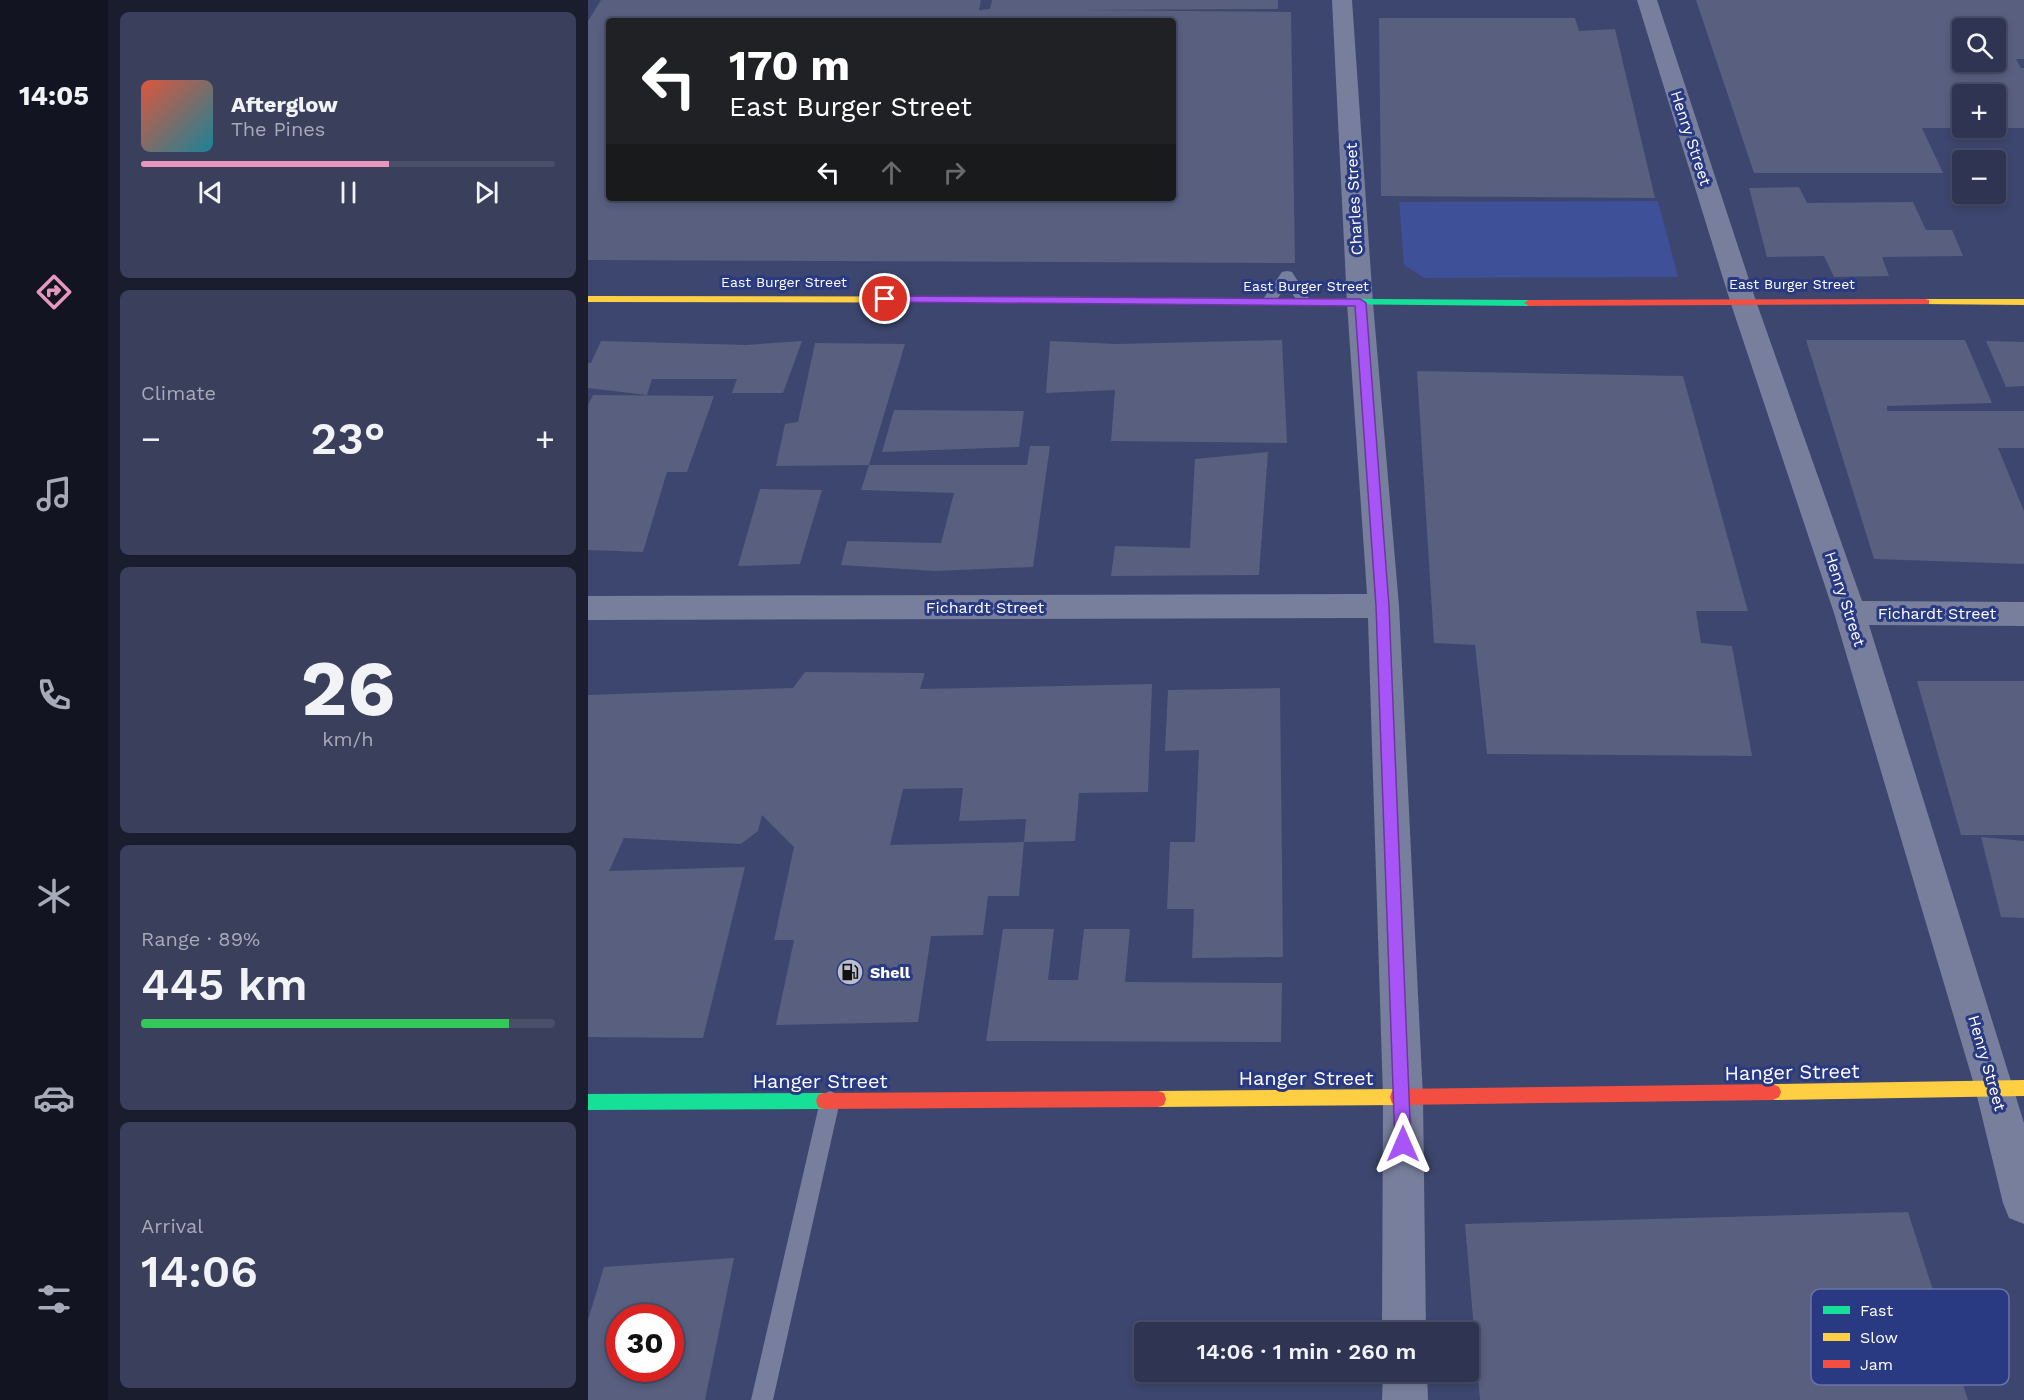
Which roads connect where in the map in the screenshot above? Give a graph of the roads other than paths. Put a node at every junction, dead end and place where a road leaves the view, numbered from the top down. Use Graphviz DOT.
graph roads {
  1 [pos="1342,0"];
  2 [pos="1647,0"];
  3 [pos="588,299"];
  4 [pos="1743,301"];
  5 [pos="1268,302"];
  6 [pos="2024,302"];
  7 [pos="1305,303"];
  8 [pos="1360,303"];
  9 [pos="1383,606"];
  10 [pos="588,608"];
  11 [pos="1850,613"];
  12 [pos="2024,614"];
  13 [pos="2009,1088"];
  14 [pos="1403,1097"];
  15 [pos="830,1101"];
  16 [pos="588,1102"];
  17 [pos="2024,1203"];
  18 [pos="1404,1322"];
  19 [pos="1405,1382"];
  20 [pos="762,1400"];
  21 [pos="1405,1400"];
  1 -- 8 [label="street, Charles Street"];
  2 -- 4 [label="street, Henry Street"];
  3 -- 5 [label="main road, East Burger Street"];
  4 -- 6 [label="main road, East Burger Street"];
  4 -- 8 [label="main road, East Burger Street"];
  4 -- 11 [label="street, Henry Street"];
  5 -- 7 [label="main road, East Burger Street"];
  5 -- 7 [label="lane"];
  7 -- 8 [label="main road, East Burger Street"];
  8 -- 9 [label="street, Charles Street"];
  9 -- 10 [label="street, Fichardt Street"];
  9 -- 14 [label="street, Charles Street"];
  11 -- 12 [label="street, Fichardt Street"];
  11 -- 13 [label="street, Henry Street"];
  13 -- 14 [label="main road, Hanger Street"];
  13 -- 17 [label="street, Henry Street"];
  14 -- 15 [label="main road, Hanger Street"];
  14 -- 18 [label="street, Charles Street"];
  15 -- 16 [label="main road, Hanger Street"];
  15 -- 20 [label="lane"];
  19 -- 21 [label="street"];
}
